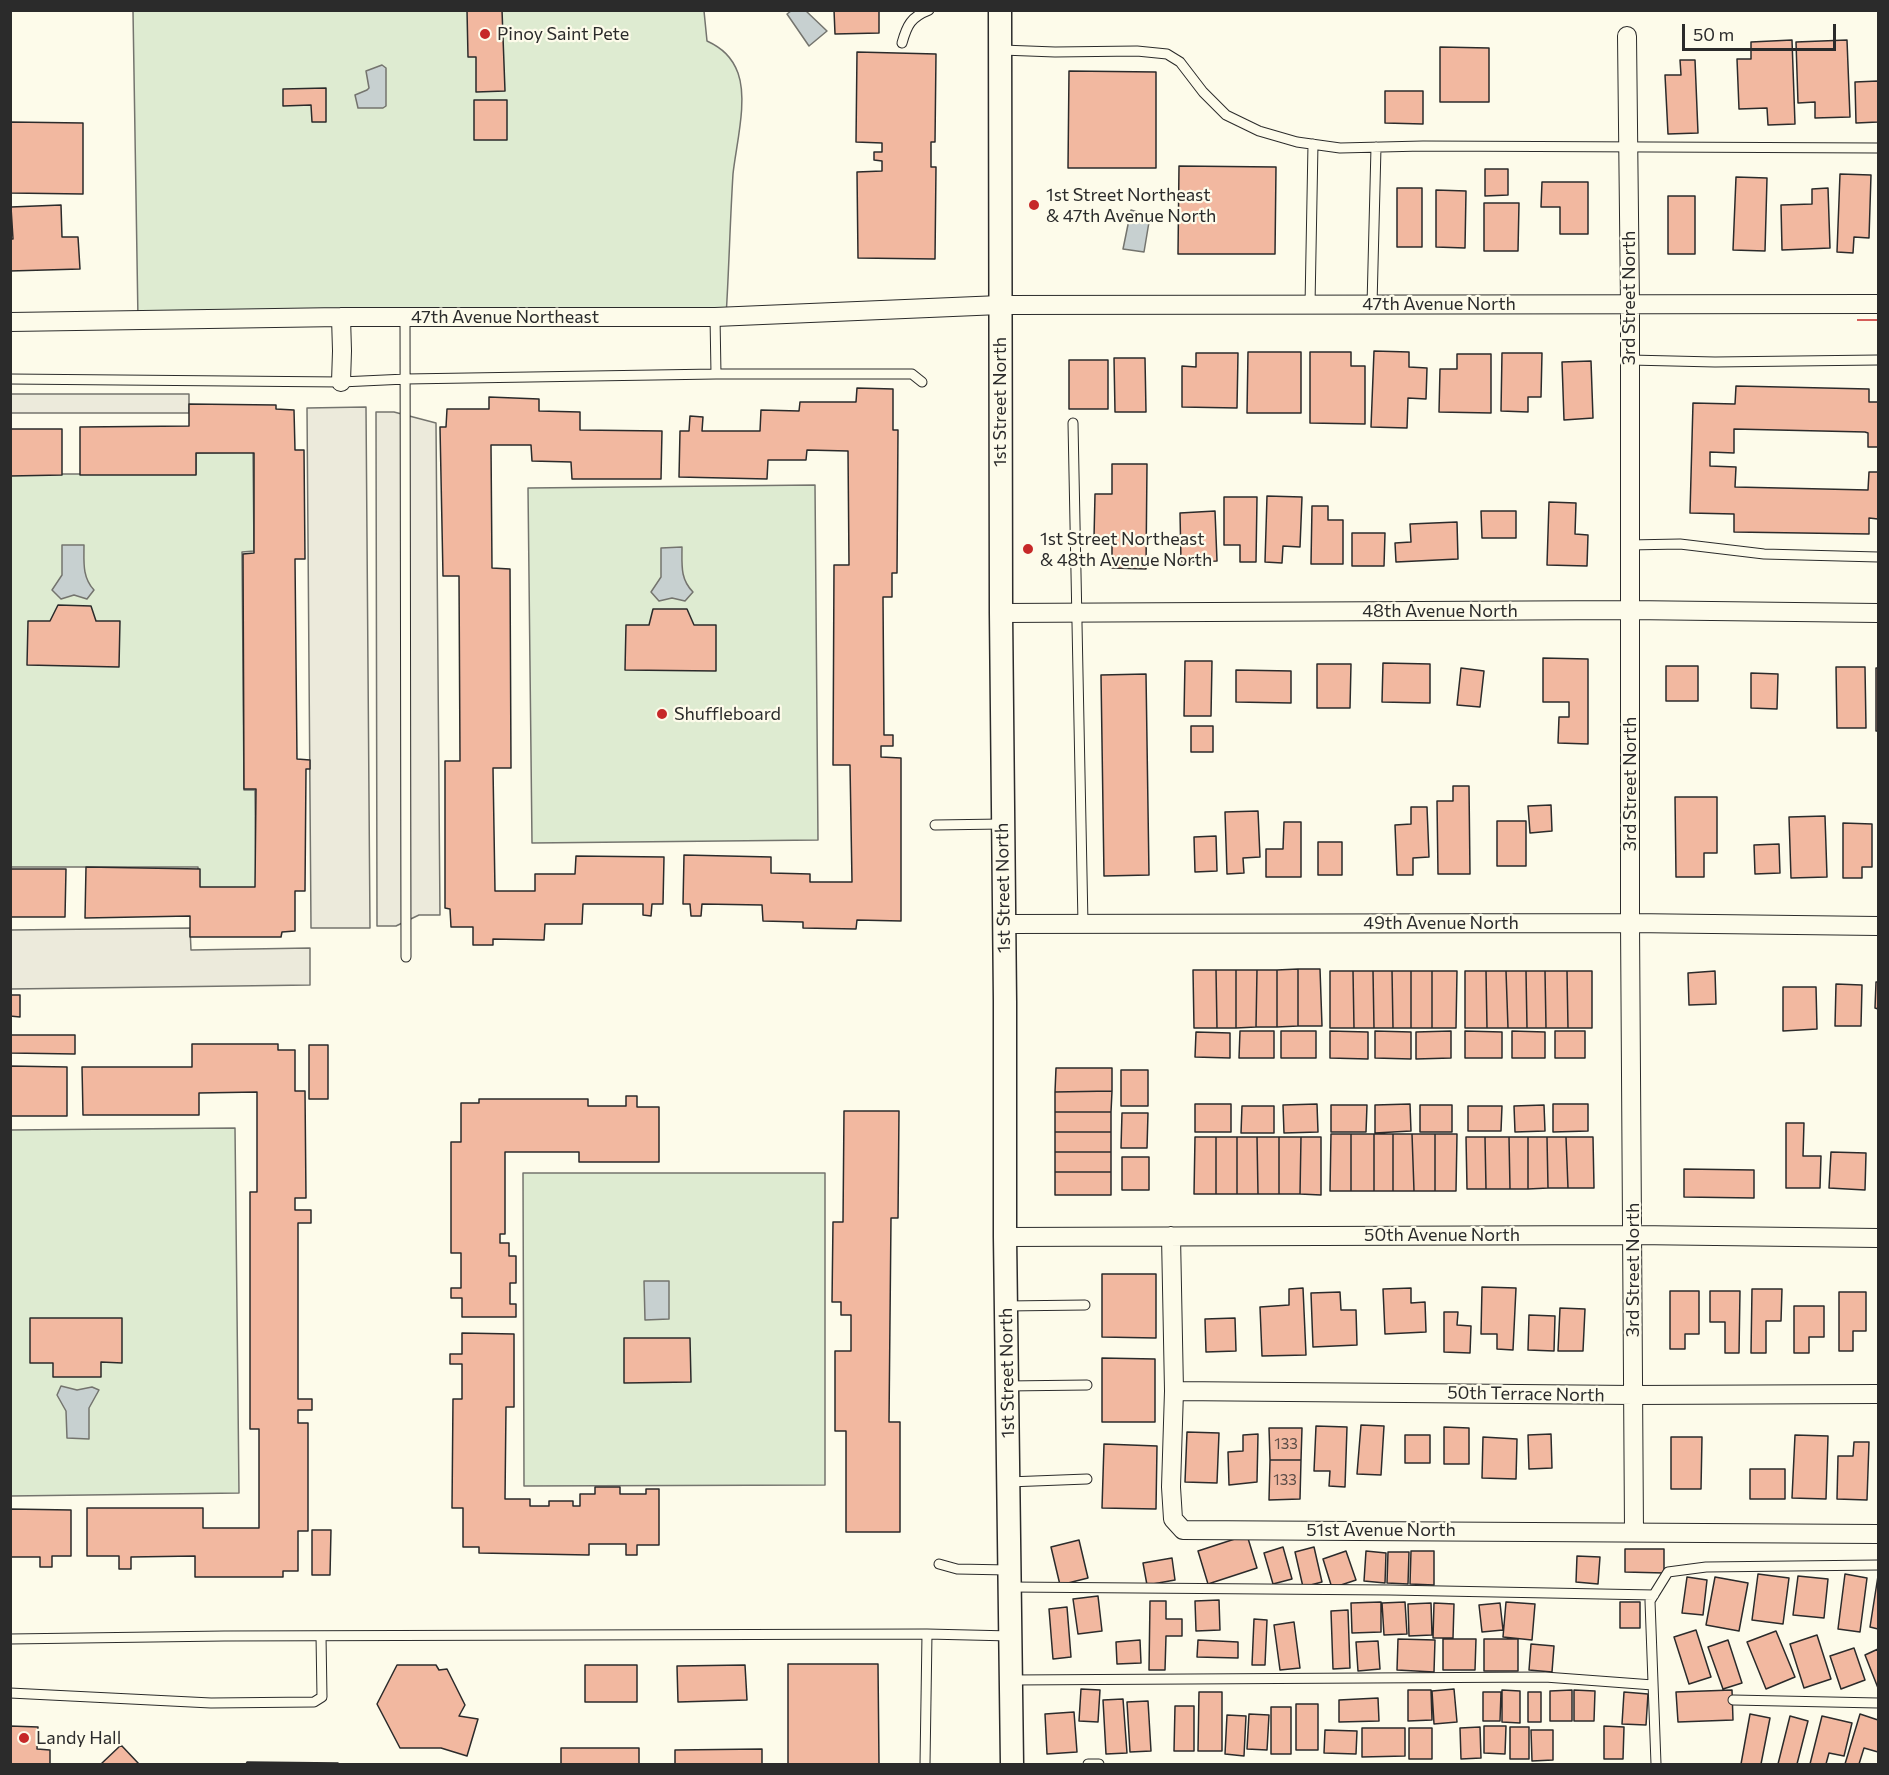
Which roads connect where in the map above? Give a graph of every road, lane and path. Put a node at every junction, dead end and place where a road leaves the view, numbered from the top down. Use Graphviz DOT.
graph roads {
  1 [pos="929,10"];
  2 [pos="1000,10"];
  3 [pos="1628,36"];
  4 [pos="902,43"];
  5 [pos="1001,50"];
  6 [pos="1313,144"];
  7 [pos="1376,147"];
  8 [pos="1628,147"];
  9 [pos="1878,148"];
  10 [pos="1310,304"];
  11 [pos="1372,304"];
  12 [pos="1630,304"];
  13 [pos="1878,304"];
  14 [pos="1000,305"];
  15 [pos="341,317"];
  16 [pos="405,317"];
  17 [pos="715,317"];
  18 [pos="10,322"];
  19 [pos="1630,360"];
  20 [pos="1878,360"];
  21 [pos="716,374"];
  22 [pos="10,379"];
  23 [pos="406,379"];
  24 [pos="340,382"];
  25 [pos="922,382"];
  26 [pos="1073,423"];
  27 [pos="1629,545"];
  28 [pos="1878,557"];
  29 [pos="1629,610"];
  30 [pos="1001,613"];
  31 [pos="1078,613"];
  32 [pos="1878,613"];
  33 [pos="1002,824"];
  34 [pos="935,825"];
  35 [pos="1630,923"];
  36 [pos="1003,924"];
  37 [pos="1083,924"];
  38 [pos="1878,926"];
  39 [pos="406,957"];
  40 [pos="1634,1234"];
  41 [pos="1171,1236"];
  42 [pos="1005,1237"];
  43 [pos="1878,1238"];
  44 [pos="1085,1305"];
  45 [pos="1006,1306"];
  46 [pos="1087,1385"];
  47 [pos="1007,1386"];
  48 [pos="1174,1391"];
  49 [pos="1878,1394"];
  50 [pos="1634,1395"];
  51 [pos="1087,1479"];
  52 [pos="1008,1482"];
  53 [pos="1634,1531"];
  54 [pos="1878,1534"];
  55 [pos="939,1564"];
  56 [pos="1878,1564"];
  57 [pos="1010,1579"];
  58 [pos="1654,1595"];
  59 [pos="927,1634"];
  60 [pos="321,1636"];
  61 [pos="1011,1636"];
  62 [pos="10,1639"];
  63 [pos="1011,1680"];
  64 [pos="1653,1685"];
  65 [pos="10,1693"];
  66 [pos="1733,1700"];
  67 [pos="1878,1703"];
  68 [pos="926,1764"];
  69 [pos="1012,1764"];
  70 [pos="1088,1764"];
  71 [pos="1099,1764"];
  72 [pos="1656,1764"];
  1 -- 4 [label="lane"];
  2 -- 5 [label="street, 1st Street North"];
  3 -- 8 [label="street, 3rd Street North"];
  5 -- 6 [label="lane"];
  5 -- 14 [label="street, 1st Street North"];
  6 -- 7 [label="lane"];
  6 -- 10 [label="lane"];
  7 -- 8 [label="lane"];
  7 -- 11 [label="lane"];
  8 -- 9 [label="lane"];
  8 -- 12 [label="street, 3rd Street North"];
  10 -- 11 [label="street, 47th Avenue North"];
  10 -- 14 [label="street, 47th Avenue North"];
  11 -- 12 [label="street, 47th Avenue North"];
  12 -- 13 [label="street, 47th Avenue North"];
  12 -- 19 [label="street, 3rd Street North"];
  14 -- 17 [label="street, 47th Avenue Northeast"];
  14 -- 30 [label="street, 1st Street North"];
  15 -- 16 [label="street, 47th Avenue Northeast"];
  15 -- 18 [label="street, 47th Avenue Northeast"];
  15 -- 24 [label="street"];
  16 -- 17 [label="street, 47th Avenue Northeast"];
  16 -- 23 [label="lane"];
  17 -- 21 [label="lane"];
  19 -- 20 [label="lane"];
  19 -- 27 [label="street, 3rd Street North"];
  21 -- 23 [label="lane"];
  21 -- 25 [label="lane"];
  22 -- 24 [label="lane"];
  23 -- 24 [label="lane"];
  23 -- 39 [label="lane"];
  26 -- 31 [label="lane"];
  27 -- 28 [label="lane"];
  27 -- 29 [label="street, 3rd Street North"];
  29 -- 31 [label="street, 48th Avenue North"];
  29 -- 32 [label="street, 48th Avenue North"];
  29 -- 35 [label="street, 3rd Street North"];
  30 -- 31 [label="street, 48th Avenue North"];
  30 -- 33 [label="street, 1st Street North"];
  31 -- 37 [label="lane"];
  33 -- 34 [label="lane"];
  33 -- 36 [label="street, 1st Street North"];
  35 -- 37 [label="street, 49th Avenue North"];
  35 -- 38 [label="street, 49th Avenue North"];
  35 -- 40 [label="street, 3rd Street North"];
  36 -- 37 [label="street, 49th Avenue North"];
  36 -- 42 [label="street, 1st Street North"];
  40 -- 41 [label="street, 50th Avenue North"];
  40 -- 43 [label="street, 50th Avenue North"];
  40 -- 50 [label="street, 3rd Street North"];
  41 -- 42 [label="street, 50th Avenue North"];
  41 -- 48 [label="street, 51st Avenue North"];
  42 -- 45 [label="street, 1st Street North"];
  44 -- 45 [label="lane"];
  45 -- 47 [label="street, 1st Street North"];
  46 -- 47 [label="lane"];
  47 -- 52 [label="street, 1st Street North"];
  48 -- 50 [label="street, 50th Terrace North"];
  48 -- 53 [label="street, 51st Avenue North"];
  49 -- 50 [label="street, 50th Terrace North"];
  50 -- 53 [label="street, 3rd Street North"];
  51 -- 52 [label="lane"];
  52 -- 57 [label="street, 1st Street North"];
  53 -- 54 [label="street, 51st Avenue North"];
  55 -- 57 [label="lane"];
  56 -- 58 [label="lane"];
  57 -- 58 [label="lane"];
  57 -- 61 [label="street, 1st Street North"];
  58 -- 64 [label="lane"];
  59 -- 60 [label="lane"];
  59 -- 61 [label="lane"];
  59 -- 68 [label="lane"];
  60 -- 62 [label="lane"];
  60 -- 65 [label="lane"];
  61 -- 63 [label="street, 1st Street North"];
  63 -- 64 [label="lane"];
  63 -- 69 [label="street, 1st Street North"];
  64 -- 72 [label="lane"];
  66 -- 67 [label="lane"];
  70 -- 71 [label="lane"];
}
